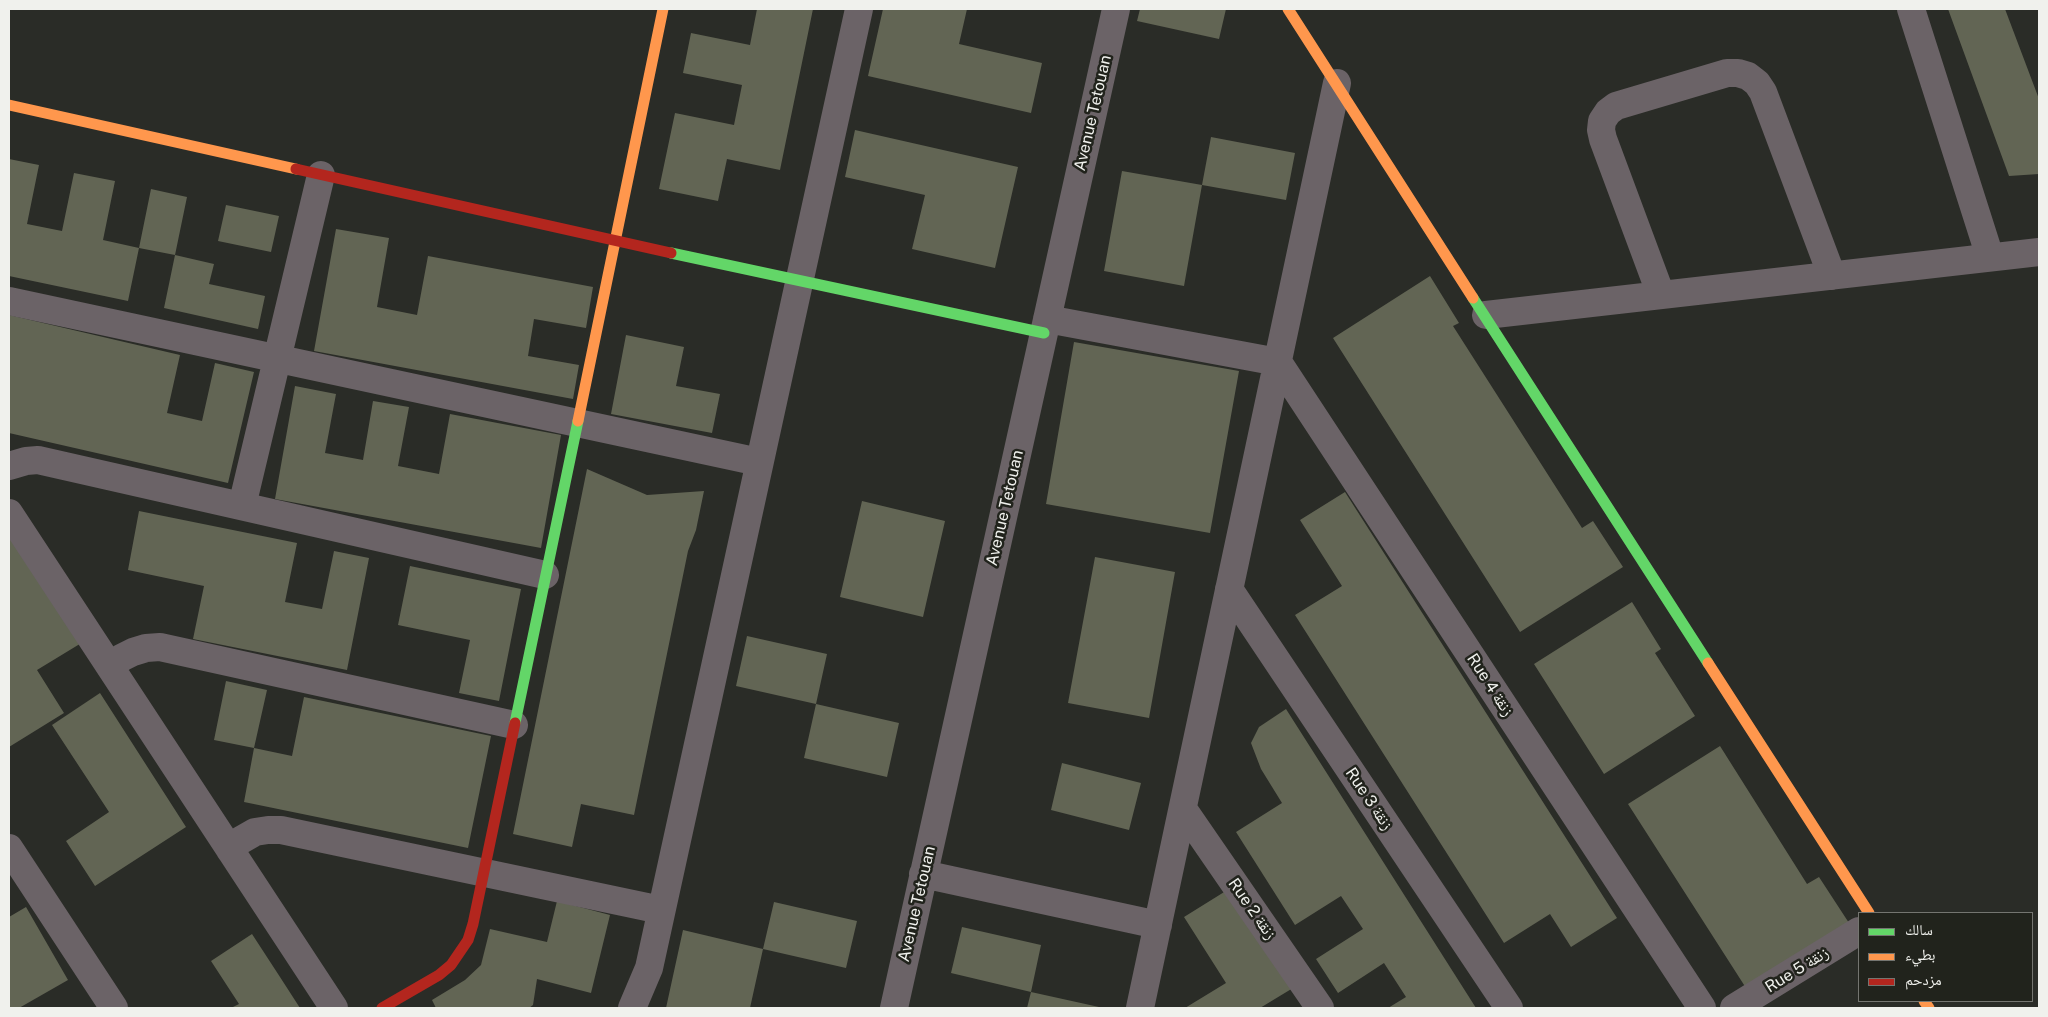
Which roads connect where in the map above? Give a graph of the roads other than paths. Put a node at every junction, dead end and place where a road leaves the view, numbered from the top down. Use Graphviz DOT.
graph roads {
  1 [pos="662,9"];
  2 [pos="859,9"];
  3 [pos="1116,9"];
  4 [pos="1288,9"];
  5 [pos="1911,9"];
  6 [pos="1337,83"];
  7 [pos="9,105"];
  8 [pos="321,175"];
  9 [pos="615,241"];
  10 [pos="2039,252"];
  11 [pos="1990,257"];
  12 [pos="1832,276"];
  13 [pos="799,282"];
  14 [pos="1661,295"];
  15 [pos="9,301"];
  16 [pos="1486,314"];
  17 [pos="1046,326"];
  18 [pos="277,359"];
  19 [pos="1278,362"];
  20 [pos="577,423"];
  21 [pos="759,462"];
  22 [pos="9,466"];
  23 [pos="242,506"];
  24 [pos="9,513"];
  25 [pos="545,575"];
  26 [pos="1229,589"];
  27 [pos="111,668"];
  28 [pos="514,725"];
  29 [pos="1183,809"];
  30 [pos="9,848"];
  31 [pos="230,850"];
  32 [pos="484,873"];
  33 [pos="924,874"];
  34 [pos="661,910"];
  35 [pos="1868,912"];
  36 [pos="1158,925"];
  37 [pos="1858,932"];
  38 [pos="114,1008"];
  39 [pos="334,1008"];
  40 [pos="382,1008"];
  41 [pos="632,1008"];
  42 [pos="894,1008"];
  43 [pos="1140,1008"];
  44 [pos="1320,1008"];
  45 [pos="1509,1008"];
  46 [pos="1702,1008"];
  47 [pos="1734,1008"];
  1 -- 9 [label="street"];
  2 -- 13 [label="street"];
  3 -- 17 [label="street, Avenue Tetouan"];
  4 -- 6 [label="street"];
  5 -- 11 [label="street"];
  6 -- 16 [label="street"];
  6 -- 19 [label="street"];
  7 -- 8 [label="street"];
  8 -- 9 [label="street"];
  8 -- 18 [label="street"];
  9 -- 13 [label="street"];
  9 -- 20 [label="street"];
  10 -- 11 [label="street"];
  11 -- 12 [label="street"];
  12 -- 14 [label="street"];
  12 -- 14 [label="street"];
  13 -- 17 [label="street"];
  13 -- 21 [label="street"];
  14 -- 16 [label="street"];
  15 -- 18 [label="street"];
  16 -- 35 [label="street"];
  17 -- 19 [label="street"];
  17 -- 33 [label="street, Avenue Tetouan"];
  18 -- 20 [label="street"];
  18 -- 23 [label="street"];
  19 -- 26 [label="street"];
  19 -- 46 [label="street, Rue 4 زنقة"];
  20 -- 21 [label="street"];
  20 -- 25 [label="street"];
  21 -- 34 [label="street"];
  22 -- 23 [label="street"];
  23 -- 25 [label="street"];
  24 -- 27 [label="street"];
  25 -- 28 [label="street"];
  26 -- 29 [label="street"];
  26 -- 45 [label="street, Rue 3 زنقة"];
  27 -- 28 [label="street"];
  27 -- 31 [label="street"];
  28 -- 32 [label="street"];
  29 -- 36 [label="street"];
  29 -- 44 [label="street, Rue 2 زنقة"];
  30 -- 38 [label="street"];
  31 -- 32 [label="street"];
  31 -- 39 [label="street"];
  32 -- 34 [label="street"];
  32 -- 40 [label="street"];
  33 -- 36 [label="street"];
  33 -- 42 [label="street, Avenue Tetouan"];
  34 -- 41 [label="street"];
  36 -- 43 [label="street"];
  37 -- 47 [label="street, Rue 5 زنقة"];
}
